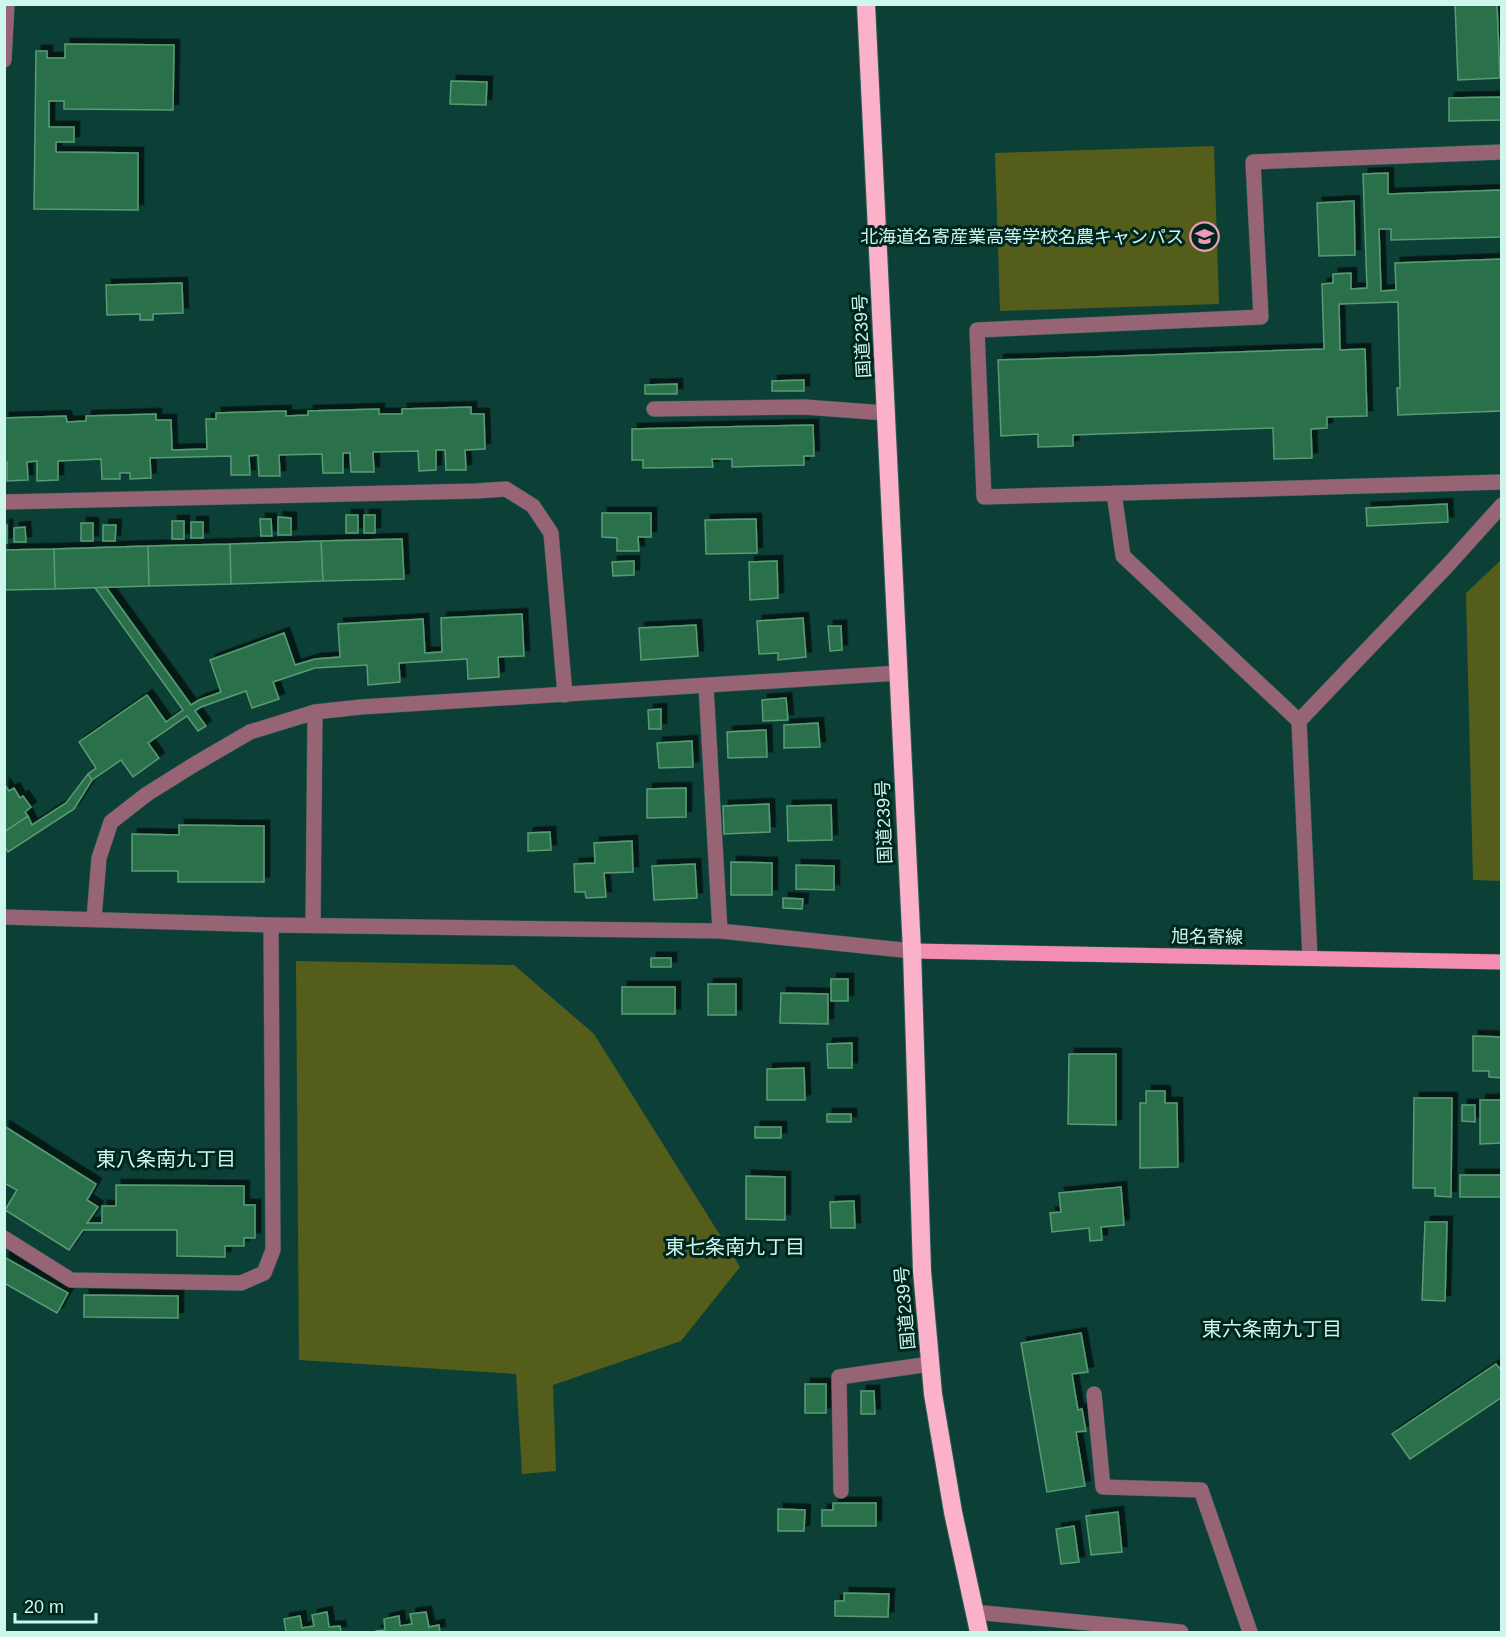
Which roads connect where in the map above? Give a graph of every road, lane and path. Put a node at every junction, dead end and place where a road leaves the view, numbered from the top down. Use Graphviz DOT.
graph roads {
  1 [pos="7,4"];
  2 [pos="866,4"];
  3 [pos="4,60"];
  4 [pos="1502,152"];
  5 [pos="654,409"];
  6 [pos="886,413"];
  7 [pos="1502,482"];
  8 [pos="1114,493"];
  9 [pos="4,502"];
  10 [pos="1502,505"];
  11 [pos="899,673"];
  12 [pos="706,686"];
  13 [pos="565,695"];
  14 [pos="315,712"];
  15 [pos="1299,721"];
  16 [pos="4,917"];
  17 [pos="94,919"];
  18 [pos="271,925"];
  19 [pos="313,926"];
  20 [pos="720,931"];
  21 [pos="912,951"];
  22 [pos="1310,958"];
  23 [pos="1502,962"];
  24 [pos="4,1238"];
  25 [pos="930,1364"];
  26 [pos="1094,1394"];
  27 [pos="841,1491"];
  28 [pos="974,1612"];
  29 [pos="979,1632"];
  30 [pos="1180,1632"];
  31 [pos="1251,1632"];
  1 -- 3 [label="street"];
  2 -- 6 [label="highway, 国道239号"];
  4 -- 8 [label="street"];
  5 -- 6 [label="street"];
  6 -- 11 [label="highway, 国道239号"];
  7 -- 8 [label="street"];
  8 -- 15 [label="street"];
  9 -- 13 [label="street"];
  10 -- 15 [label="street"];
  11 -- 12 [label="street"];
  11 -- 21 [label="highway, 国道239号"];
  12 -- 13 [label="street"];
  12 -- 20 [label="street"];
  13 -- 14 [label="street"];
  14 -- 17 [label="street"];
  14 -- 19 [label="street"];
  15 -- 22 [label="street"];
  16 -- 17 [label="street"];
  17 -- 18 [label="street"];
  18 -- 19 [label="street"];
  18 -- 24 [label="street"];
  19 -- 20 [label="street"];
  20 -- 21 [label="street"];
  21 -- 22 [label="main road, 旭名寄線"];
  21 -- 25 [label="highway, 国道239号"];
  22 -- 23 [label="main road, 旭名寄線"];
  25 -- 27 [label="street"];
  25 -- 28 [label="highway, 国道239号"];
  26 -- 31 [label="street"];
  28 -- 29 [label="highway, 国道239号"];
  28 -- 30 [label="street"];
}
